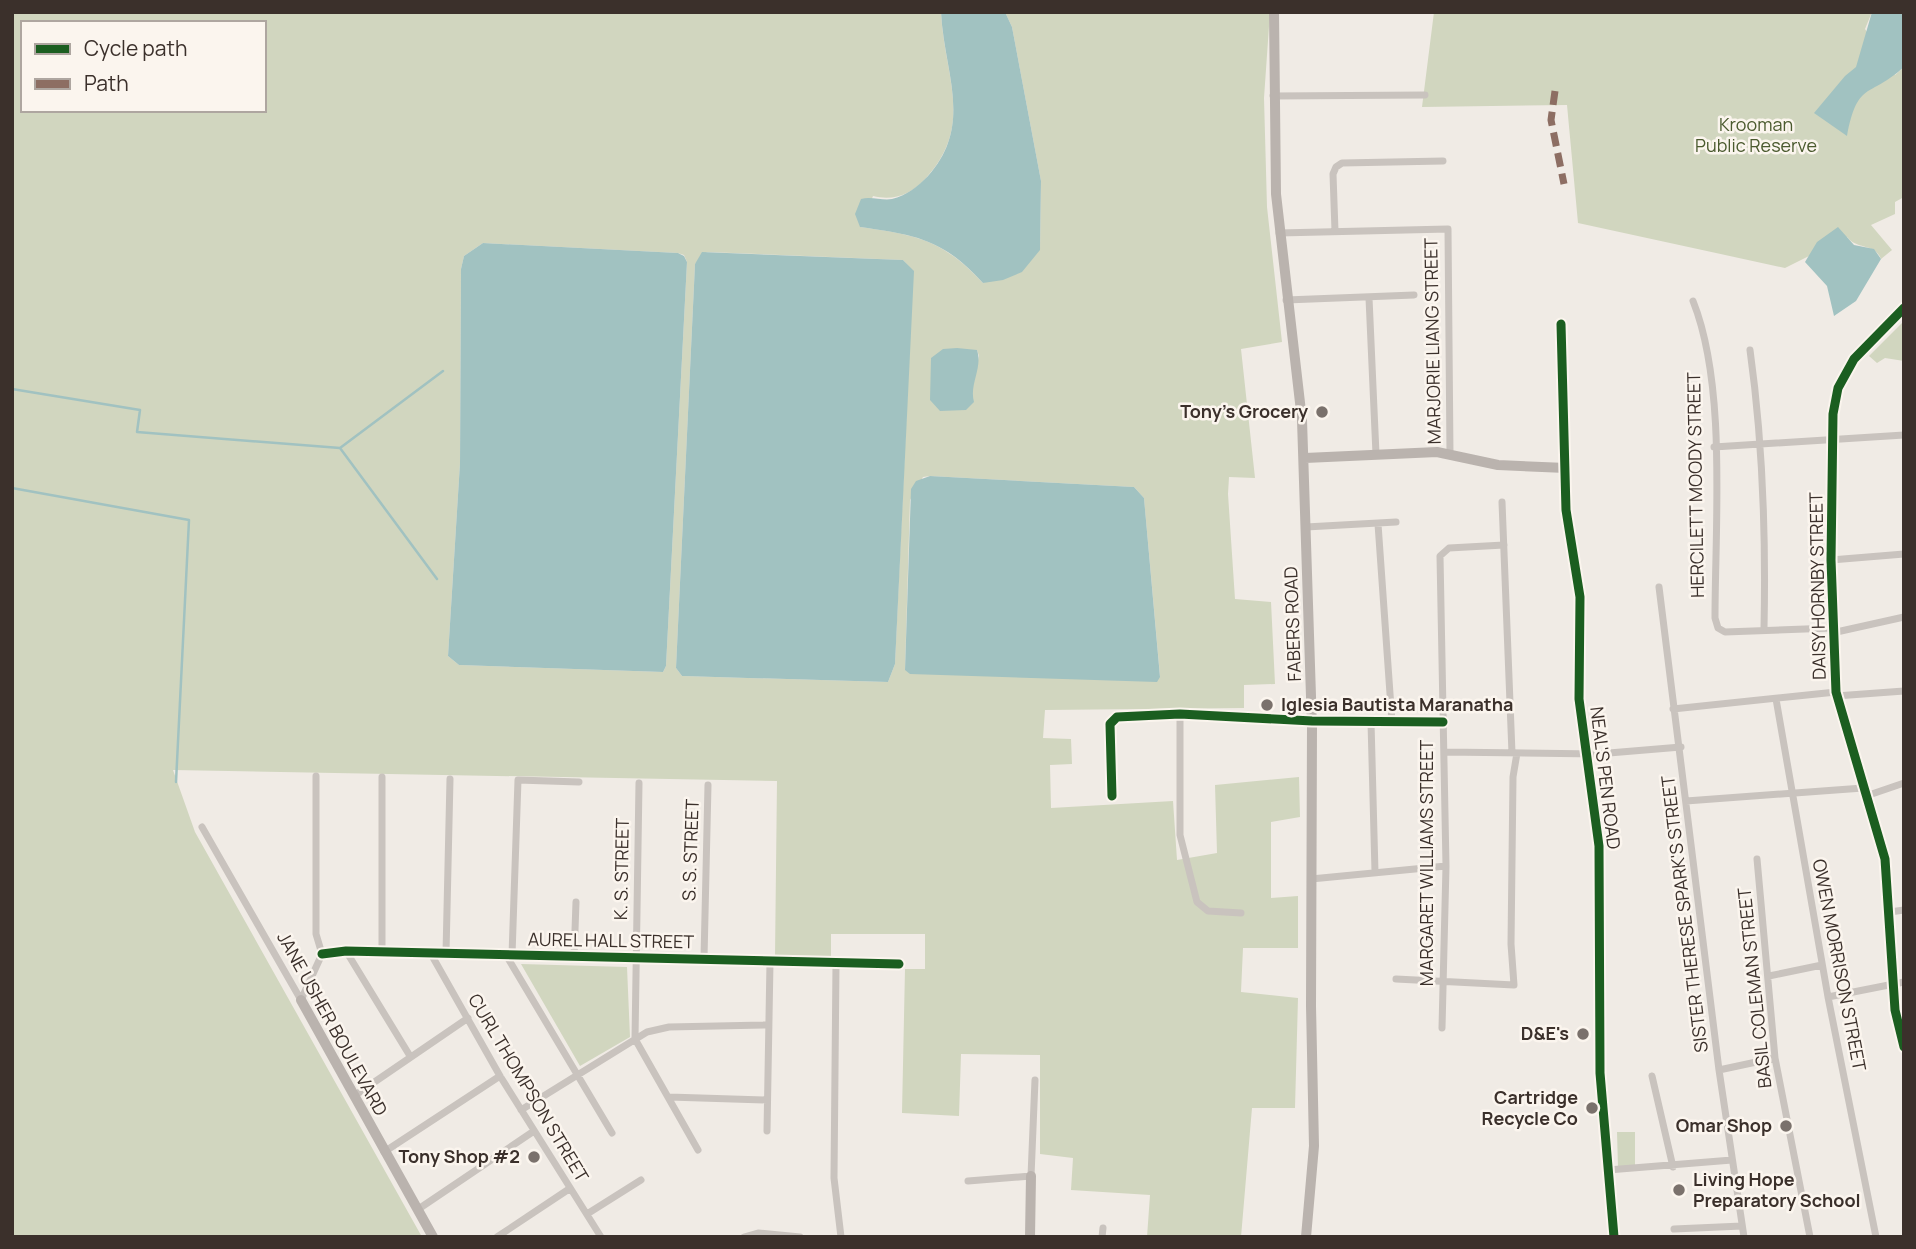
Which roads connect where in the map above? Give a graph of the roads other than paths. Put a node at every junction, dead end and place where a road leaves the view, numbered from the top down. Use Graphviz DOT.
graph roads {
  1 [pos="1274,12"];
  2 [pos="1425,95"];
  3 [pos="1272,96"];
  4 [pos="1443,161"];
  5 [pos="1335,231"];
  6 [pos="1279,233"];
  7 [pos="1414,295"];
  8 [pos="1369,298"];
  9 [pos="1286,300"];
  10 [pos="1693,301"];
  11 [pos="1904,307"];
  12 [pos="1562,324"];
  13 [pos="1750,350"];
  14 [pos="1904,435"];
  15 [pos="1832,440"];
  16 [pos="1761,445"];
  17 [pos="1714,447"];
  18 [pos="1376,454"];
  19 [pos="1450,454"];
  20 [pos="1305,458"];
  21 [pos="1566,468"];
  22 [pos="1502,502"];
  23 [pos="1396,522"];
  24 [pos="1378,524"];
  25 [pos="1306,527"];
  26 [pos="1504,545"];
  27 [pos="1904,554"];
  28 [pos="1831,560"];
  29 [pos="1658,587"];
  30 [pos="1904,617"];
  31 [pos="1764,629"];
  32 [pos="1832,630"];
  33 [pos="1904,691"];
  34 [pos="1836,694"];
  35 [pos="1776,699"];
  36 [pos="1673,709"];
  37 [pos="1180,714"];
  38 [pos="1312,721"];
  39 [pos="1371,722"];
  40 [pos="1392,722"];
  41 [pos="1443,722"];
  42 [pos="1681,747"];
  43 [pos="1444,752"];
  44 [pos="1515,753"];
  45 [pos="1587,754"];
  46 [pos="316,776"];
  47 [pos="382,777"];
  48 [pos="450,779"];
  49 [pos="579,782"];
  50 [pos="639,783"];
  51 [pos="1904,783"];
  52 [pos="708,785"];
  53 [pos="1865,792"];
  54 [pos="1791,794"];
  55 [pos="1112,796"];
  56 [pos="1686,801"];
  57 [pos="202,827"];
  58 [pos="1757,859"];
  59 [pos="1446,866"];
  60 [pos="1375,872"];
  61 [pos="1311,878"];
  62 [pos="576,902"];
  63 [pos="1904,910"];
  64 [pos="1890,912"];
  65 [pos="1241,913"];
  66 [pos="346,951"];
  67 [pos="382,952"];
  68 [pos="446,953"];
  69 [pos="322,954"];
  70 [pos="431,954"];
  71 [pos="509,955"];
  72 [pos="575,958"];
  73 [pos="704,958"];
  74 [pos="636,960"];
  75 [pos="770,962"];
  76 [pos="836,964"];
  77 [pos="899,964"];
  78 [pos="1822,965"];
  79 [pos="1769,976"];
  80 [pos="1396,979"];
  81 [pos="1443,981"];
  82 [pos="1899,983"];
  83 [pos="1828,997"];
  84 [pos="302,1000"];
  85 [pos="468,1018"];
  86 [pos="768,1025"];
  87 [pos="1442,1028"];
  88 [pos="635,1039"];
  89 [pos="1904,1048"];
  90 [pos="410,1056"];
  91 [pos="1775,1058"];
  92 [pos="1719,1070"];
  93 [pos="579,1074"];
  94 [pos="500,1076"];
  95 [pos="1652,1076"];
  96 [pos="1035,1080"];
  97 [pos="354,1096"];
  98 [pos="669,1097"];
  99 [pos="767,1100"];
  100 [pos="521,1110"];
  101 [pos="534,1131"];
  102 [pos="767,1131"];
  103 [pos="612,1133"];
  104 [pos="698,1150"];
  105 [pos="384,1152"];
  106 [pos="1732,1160"];
  107 [pos="1673,1167"];
  108 [pos="1608,1170"];
  109 [pos="1031,1176"];
  110 [pos="641,1180"];
  111 [pos="968,1181"];
  112 [pos="569,1189"];
  113 [pos="416,1210"];
  114 [pos="586,1214"];
  115 [pos="1742,1226"];
  116 [pos="1103,1228"];
  117 [pos="1674,1229"];
  118 [pos="746,1236"];
  119 [pos="433,1237"];
  120 [pos="497,1237"];
  121 [pos="601,1237"];
  122 [pos="800,1237"];
  123 [pos="841,1237"];
  124 [pos="1030,1237"];
  125 [pos="1102,1237"];
  126 [pos="1306,1237"];
  127 [pos="1614,1237"];
  128 [pos="1744,1237"];
  129 [pos="1810,1237"];
  130 [pos="1876,1237"];
  1 -- 3 [label="street, FABERS ROAD"];
  2 -- 3 [label="street"];
  3 -- 6 [label="street, FABERS ROAD"];
  4 -- 5 [label="street"];
  5 -- 6 [label="street"];
  5 -- 19 [label="street, MARJORIE LIANG STREET"];
  6 -- 9 [label="street, FABERS ROAD"];
  7 -- 8 [label="street"];
  8 -- 9 [label="street"];
  8 -- 18 [label="street"];
  9 -- 20 [label="street, FABERS ROAD"];
  10 -- 17 [label="street, HERCILETT MOODY STREET"];
  11 -- 15 [label="street, DAISY HORNBY STREET"];
  12 -- 21 [label="street, NEAL'S PEN ROAD"];
  13 -- 16 [label="street"];
  14 -- 15 [label="street"];
  15 -- 16 [label="street"];
  15 -- 28 [label="street, DAISY HORNBY STREET"];
  16 -- 17 [label="street"];
  16 -- 31 [label="street"];
  17 -- 31 [label="street, HERCILETT MOODY STREET"];
  18 -- 19 [label="street"];
  18 -- 20 [label="street"];
  19 -- 21 [label="street"];
  20 -- 25 [label="street, FABERS ROAD"];
  21 -- 45 [label="street, NEAL'S PEN ROAD"];
  22 -- 26 [label="street"];
  23 -- 24 [label="street"];
  24 -- 25 [label="street"];
  24 -- 40 [label="street"];
  25 -- 38 [label="street, FABERS ROAD"];
  26 -- 41 [label="street, MARGARET WILLIAMS STREET"];
  26 -- 44 [label="street"];
  27 -- 28 [label="street"];
  28 -- 32 [label="street, DAISY HORNBY STREET"];
  29 -- 36 [label="street, SISTER THERESE SPARK'S STREET"];
  30 -- 32 [label="street"];
  31 -- 32 [label="street"];
  32 -- 34 [label="street, DAISY HORNBY STREET"];
  33 -- 34 [label="street"];
  34 -- 35 [label="street"];
  34 -- 53 [label="street, DAISY HORNBY STREET"];
  35 -- 36 [label="street"];
  35 -- 54 [label="street, OWEN MORRISON STREET"];
  36 -- 42 [label="street, SISTER THERESE SPARK'S STREET"];
  37 -- 38 [label="street"];
  37 -- 55 [label="street"];
  37 -- 65 [label="street"];
  38 -- 39 [label="street"];
  38 -- 61 [label="street, FABERS ROAD"];
  39 -- 40 [label="street"];
  39 -- 60 [label="street"];
  40 -- 41 [label="street"];
  41 -- 43 [label="street, MARGARET WILLIAMS STREET"];
  42 -- 45 [label="street"];
  42 -- 56 [label="street, SISTER THERESE SPARK'S STREET"];
  43 -- 44 [label="street"];
  43 -- 59 [label="street, MARGARET WILLIAMS STREET"];
  44 -- 45 [label="street"];
  44 -- 81 [label="street"];
  45 -- 108 [label="street, NEAL'S PEN ROAD"];
  46 -- 69 [label="street"];
  47 -- 67 [label="street"];
  48 -- 68 [label="street"];
  49 -- 71 [label="street"];
  50 -- 74 [label="street, K. S. STREET"];
  51 -- 53 [label="street"];
  52 -- 73 [label="street, S. S. STREET"];
  53 -- 54 [label="street"];
  53 -- 64 [label="street, DAISY HORNBY STREET"];
  54 -- 56 [label="street"];
  54 -- 78 [label="street, OWEN MORRISON STREET"];
  56 -- 92 [label="street, SISTER THERESE SPARK'S STREET"];
  57 -- 84 [label="street, JANE USHER BOULEVARD"];
  58 -- 79 [label="street, BASIL COLEMAN STREET"];
  59 -- 60 [label="street"];
  59 -- 81 [label="street, MARGARET WILLIAMS STREET"];
  60 -- 61 [label="street"];
  61 -- 126 [label="street, FABERS ROAD"];
  62 -- 72 [label="street"];
  63 -- 64 [label="street"];
  64 -- 82 [label="street, DAISY HORNBY STREET"];
  66 -- 67 [label="street, AUREL HALL STREET"];
  66 -- 69 [label="street, AUREL HALL STREET"];
  66 -- 90 [label="street"];
  67 -- 70 [label="street, AUREL HALL STREET"];
  68 -- 70 [label="street, AUREL HALL STREET"];
  68 -- 71 [label="street, AUREL HALL STREET"];
  69 -- 84 [label="street"];
  70 -- 85 [label="street, CURL THOMPSON STREET"];
  71 -- 72 [label="street, AUREL HALL STREET"];
  71 -- 93 [label="street"];
  72 -- 74 [label="street, AUREL HALL STREET"];
  73 -- 74 [label="street, AUREL HALL STREET"];
  73 -- 75 [label="street, AUREL HALL STREET"];
  74 -- 88 [label="street, K. S. STREET"];
  75 -- 76 [label="street, AUREL HALL STREET"];
  75 -- 86 [label="street"];
  76 -- 77 [label="street, AUREL HALL STREET"];
  76 -- 123 [label="street"];
  78 -- 79 [label="street"];
  78 -- 83 [label="street, OWEN MORRISON STREET"];
  79 -- 91 [label="street, BASIL COLEMAN STREET"];
  80 -- 81 [label="street"];
  81 -- 87 [label="street, MARGARET WILLIAMS STREET"];
  82 -- 83 [label="street"];
  82 -- 89 [label="street, DAISY HORNBY STREET"];
  83 -- 130 [label="street, OWEN MORRISON STREET"];
  84 -- 97 [label="street, JANE USHER BOULEVARD"];
  85 -- 90 [label="street"];
  85 -- 94 [label="street, CURL THOMPSON STREET"];
  86 -- 88 [label="street"];
  86 -- 99 [label="street"];
  88 -- 93 [label="street"];
  88 -- 98 [label="street"];
  90 -- 97 [label="street"];
  91 -- 92 [label="street"];
  91 -- 129 [label="street, BASIL COLEMAN STREET"];
  92 -- 106 [label="street, SISTER THERESE SPARK'S STREET"];
  93 -- 100 [label="street"];
  93 -- 103 [label="street"];
  94 -- 100 [label="street, CURL THOMPSON STREET"];
  94 -- 105 [label="street"];
  95 -- 107 [label="street"];
  96 -- 109 [label="street"];
  97 -- 105 [label="street, JANE USHER BOULEVARD"];
  98 -- 99 [label="street"];
  98 -- 104 [label="street"];
  99 -- 102 [label="street"];
  100 -- 101 [label="street, CURL THOMPSON STREET"];
  101 -- 112 [label="street, CURL THOMPSON STREET"];
  101 -- 113 [label="street"];
  105 -- 113 [label="street, JANE USHER BOULEVARD"];
  106 -- 107 [label="street"];
  106 -- 115 [label="street, SISTER THERESE SPARK'S STREET"];
  107 -- 108 [label="street"];
  108 -- 127 [label="street, NEAL'S PEN ROAD"];
  109 -- 111 [label="street"];
  109 -- 124 [label="street"];
  110 -- 114 [label="street"];
  112 -- 114 [label="street, CURL THOMPSON STREET"];
  112 -- 120 [label="street"];
  113 -- 119 [label="street, JANE USHER BOULEVARD"];
  114 -- 121 [label="street, CURL THOMPSON STREET"];
  115 -- 117 [label="street"];
  115 -- 128 [label="street, SISTER THERESE SPARK'S STREET"];
  116 -- 125 [label="street"];
  118 -- 122 [label="street"];
}
